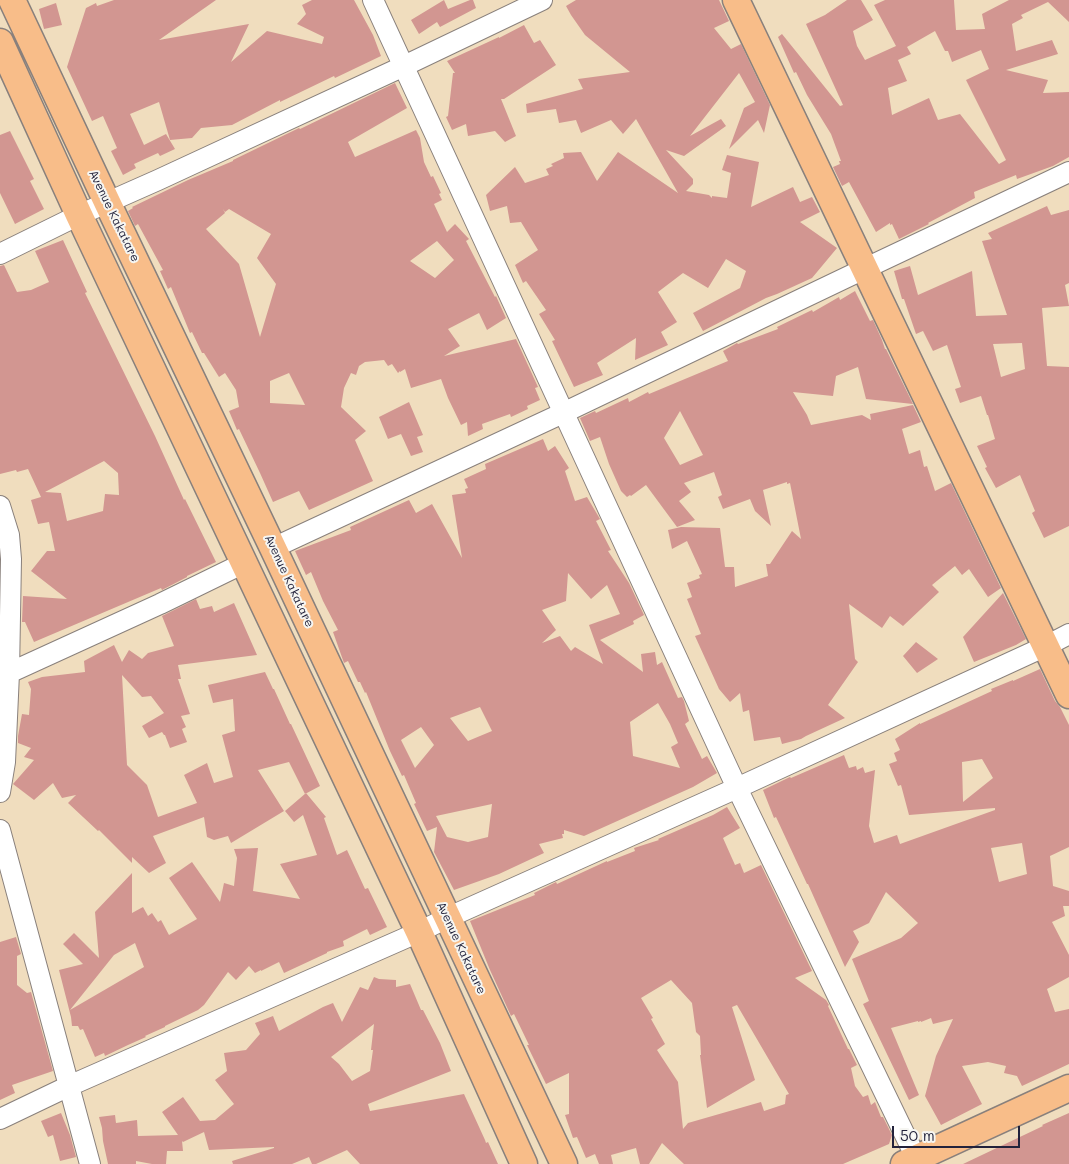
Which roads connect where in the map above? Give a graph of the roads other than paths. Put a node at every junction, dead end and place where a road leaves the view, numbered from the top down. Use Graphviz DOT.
graph roads {
  1 [pos="12,0"];
  2 [pos="373,0"];
  3 [pos="542,0"];
  4 [pos="736,0"];
  5 [pos="0,42"];
  6 [pos="404,66"];
  7 [pos="1069,172"];
  8 [pos="107,202"];
  9 [pos="79,215"];
  10 [pos="0,254"];
  11 [pos="864,269"];
  12 [pos="563,413"];
  13 [pos="0,506"];
  14 [pos="273,548"];
  15 [pos="244,563"];
  16 [pos="1069,634"];
  17 [pos="1046,646"];
  18 [pos="9,673"];
  19 [pos="1069,695"];
  20 [pos="737,788"];
  21 [pos="0,792"];
  22 [pos="0,830"];
  23 [pos="447,918"];
  24 [pos="419,932"];
  25 [pos="70,1086"];
  26 [pos="1069,1088"];
  27 [pos="0,1119"];
  28 [pos="913,1162"];
  29 [pos="90,1164"];
  30 [pos="524,1164"];
  31 [pos="564,1164"];
  1 -- 8 [label="main road, Avenue Kakatare"];
  2 -- 6 [label="street"];
  3 -- 6 [label="street"];
  4 -- 11 [label="main road"];
  5 -- 9 [label="main road"];
  6 -- 8 [label="street"];
  6 -- 12 [label="street"];
  7 -- 11 [label="street"];
  8 -- 9 [label="street"];
  8 -- 14 [label="main road, Avenue Kakatare"];
  9 -- 10 [label="street"];
  9 -- 15 [label="main road"];
  11 -- 12 [label="street"];
  11 -- 17 [label="main road"];
  12 -- 14 [label="street"];
  12 -- 20 [label="street"];
  13 -- 18 [label="street"];
  14 -- 23 [label="main road, Avenue Kakatare"];
  15 -- 18 [label="street"];
  15 -- 24 [label="main road"];
  16 -- 17 [label="street"];
  17 -- 19 [label="main road"];
  17 -- 20 [label="street"];
  18 -- 21 [label="street"];
  20 -- 23 [label="street"];
  20 -- 28 [label="street"];
  22 -- 25 [label="street"];
  23 -- 24 [label="street"];
  23 -- 31 [label="main road, Avenue Kakatare"];
  24 -- 25 [label="street"];
  24 -- 30 [label="main road"];
  25 -- 27 [label="street"];
  25 -- 29 [label="street"];
  26 -- 28 [label="main road"];
}
